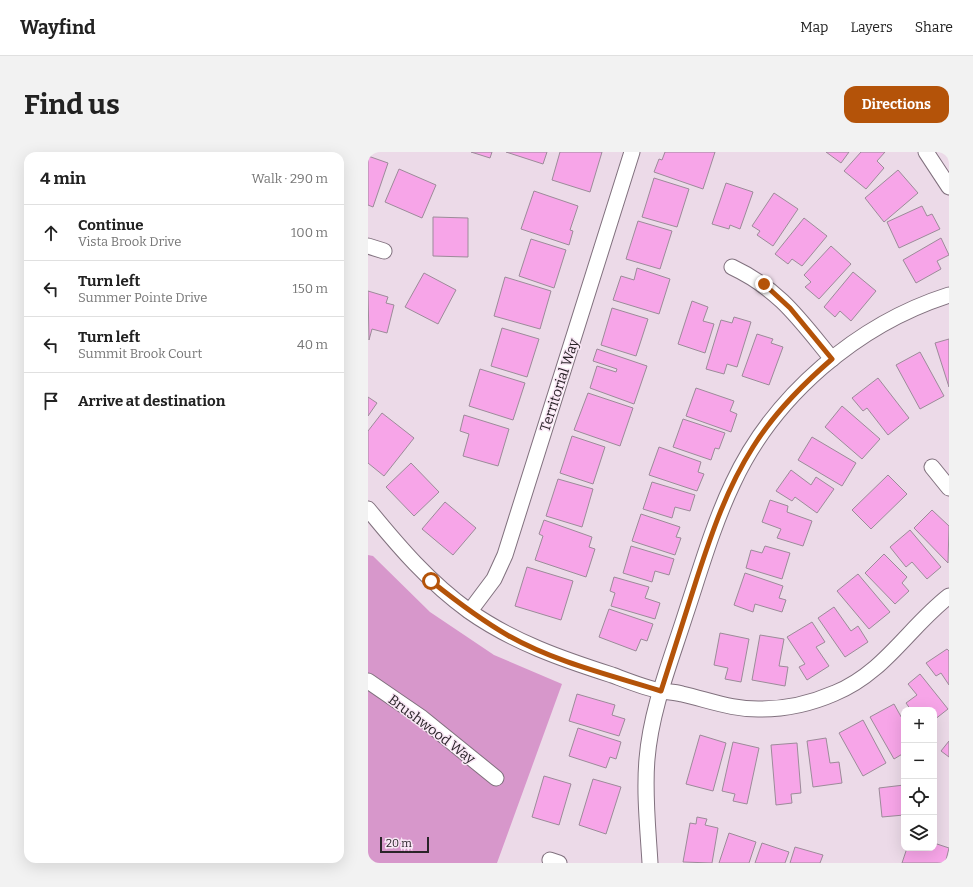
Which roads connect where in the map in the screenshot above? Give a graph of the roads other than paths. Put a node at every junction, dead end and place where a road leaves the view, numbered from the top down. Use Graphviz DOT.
graph roads {
  1 [pos="632,152"];
  2 [pos="926,152"];
  3 [pos="949,187"];
  4 [pos="368,246"];
  5 [pos="384,251"];
  6 [pos="732,267"];
  7 [pos="949,295"];
  8 [pos="832,359"];
  9 [pos="932,467"];
  10 [pos="949,488"];
  11 [pos="368,509"];
  12 [pos="949,596"];
  13 [pos="470,611"];
  14 [pos="368,681"];
  15 [pos="661,691"];
  16 [pos="496,778"];
  17 [pos="650,863"];
  1 -- 13 [label="street, Territorial Way"];
  2 -- 3 [label="street"];
  4 -- 5 [label="street"];
  6 -- 8 [label="street"];
  7 -- 8 [label="street"];
  8 -- 15 [label="street"];
  9 -- 10 [label="street"];
  11 -- 13 [label="street"];
  12 -- 15 [label="street"];
  13 -- 15 [label="street"];
  14 -- 16 [label="street, Brushwood Way"];
  15 -- 17 [label="street"];
}
